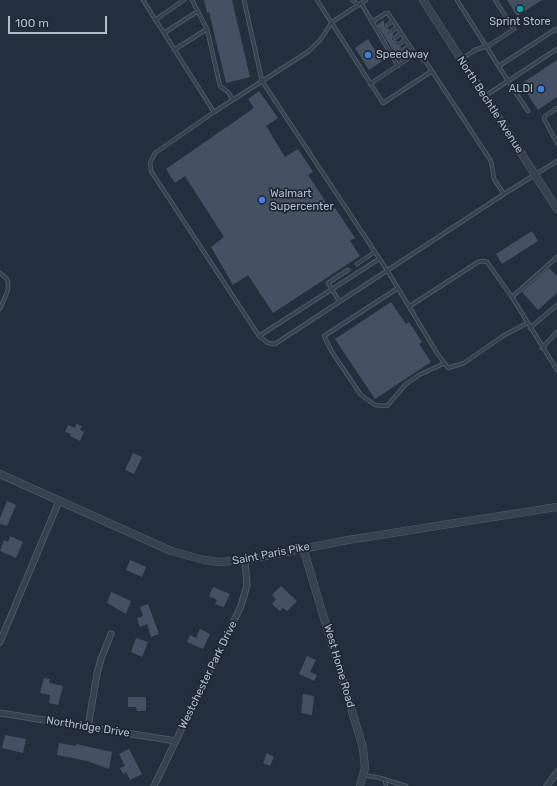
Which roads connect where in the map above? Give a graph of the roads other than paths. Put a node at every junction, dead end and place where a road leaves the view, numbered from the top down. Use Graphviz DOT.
graph roads {
  1 [pos="143,0"];
  2 [pos="184,0"];
  3 [pos="192,0"];
  4 [pos="244,0"];
  5 [pos="317,0"];
  6 [pos="352,0"];
  7 [pos="366,0"];
  8 [pos="423,0"];
  9 [pos="457,0"];
  10 [pos="495,0"];
  11 [pos="360,4"];
  12 [pos="198,11"];
  13 [pos="155,20"];
  14 [pos="393,21"];
  15 [pos="372,22"];
  16 [pos="331,24"];
  17 [pos="387,25"];
  18 [pos="397,27"];
  19 [pos="206,29"];
  20 [pos="557,31"];
  21 [pos="391,32"];
  22 [pos="164,33"];
  23 [pos="401,33"];
  24 [pos="395,38"];
  25 [pos="405,40"];
  26 [pos="399,44"];
  27 [pos="409,46"];
  28 [pos="485,46"];
  29 [pos="557,49"];
  30 [pos="174,50"];
  31 [pos="403,50"];
  32 [pos="415,54"];
  33 [pos="461,60"];
  34 [pos="398,66"];
  35 [pos="499,66"];
  36 [pos="432,71"];
  37 [pos="262,81"];
  38 [pos="508,81"];
  39 [pos="370,84"];
  40 [pos="484,96"];
  41 [pos="233,100"];
  42 [pos="557,108"];
  43 [pos="214,112"];
  44 [pos="528,112"];
  45 [pos="557,143"];
  46 [pos="557,162"];
  47 [pos="535,176"];
  48 [pos="504,194"];
  49 [pos="557,209"];
  50 [pos="375,252"];
  51 [pos="557,257"];
  52 [pos="379,259"];
  53 [pos="357,264"];
  54 [pos="348,270"];
  55 [pos="387,270"];
  56 [pos="0,273"];
  57 [pos="398,288"];
  58 [pos="332,289"];
  59 [pos="512,296"];
  60 [pos="339,302"];
  61 [pos="557,305"];
  62 [pos="410,306"];
  63 [pos="0,310"];
  64 [pos="527,323"];
  65 [pos="530,328"];
  66 [pos="557,332"];
  67 [pos="259,336"];
  68 [pos="542,348"];
  69 [pos="557,361"];
  70 [pos="444,363"];
  71 [pos="556,369"];
  72 [pos="0,474"];
  73 [pos="59,500"];
  74 [pos="557,507"];
  75 [pos="303,548"];
  76 [pos="245,560"];
  77 [pos="112,634"];
  78 [pos="0,642"];
  79 [pos="0,713"];
  80 [pos="88,727"];
  81 [pos="176,741"];
  82 [pos="557,772"];
  83 [pos="364,775"];
  84 [pos="385,779"];
  85 [pos="154,786"];
  86 [pos="360,786"];
  87 [pos="386,786"];
  88 [pos="406,786"];
  89 [pos="547,786"];
  1 -- 13 [label="lane"];
  2 -- 13 [label="lane"];
  3 -- 12 [label="lane"];
  4 -- 37 [label="lane"];
  5 -- 16 [label="lane"];
  6 -- 11 [label="lane"];
  7 -- 11 [label="lane"];
  8 -- 33 [label="street, North Bechtle Avenue"];
  9 -- 28 [label="lane"];
  10 -- 28 [label="lane"];
  11 -- 15 [label="lane"];
  11 -- 16 [label="lane"];
  12 -- 19 [label="lane"];
  12 -- 22 [label="lane"];
  13 -- 22 [label="lane"];
  14 -- 15 [label="lane"];
  14 -- 17 [label="lane"];
  14 -- 18 [label="lane"];
  15 -- 34 [label="lane"];
  16 -- 37 [label="lane"];
  16 -- 39 [label="lane"];
  18 -- 21 [label="lane"];
  18 -- 23 [label="lane"];
  19 -- 30 [label="lane"];
  19 -- 41 [label="lane"];
  20 -- 35 [label="lane"];
  22 -- 30 [label="lane"];
  23 -- 24 [label="lane"];
  23 -- 25 [label="lane"];
  25 -- 26 [label="lane"];
  25 -- 27 [label="lane"];
  27 -- 31 [label="lane"];
  27 -- 32 [label="lane"];
  28 -- 33 [label="lane"];
  28 -- 35 [label="lane"];
  29 -- 38 [label="lane"];
  30 -- 43 [label="lane"];
  32 -- 34 [label="lane"];
  32 -- 36 [label="lane"];
  33 -- 40 [label="street, North Bechtle Avenue"];
  34 -- 39 [label="lane"];
  35 -- 38 [label="lane"];
  36 -- 39 [label="lane"];
  36 -- 48 [label="lane"];
  37 -- 41 [label="lane"];
  37 -- 50 [label="lane"];
  38 -- 40 [label="lane"];
  38 -- 44 [label="lane"];
  40 -- 47 [label="street, North Bechtle Avenue"];
  41 -- 43 [label="lane"];
  42 -- 45 [label="lane"];
  43 -- 67 [label="lane"];
  46 -- 47 [label="lane"];
  47 -- 48 [label="lane"];
  47 -- 49 [label="street, North Bechtle Avenue"];
  48 -- 55 [label="lane"];
  50 -- 52 [label="lane"];
  50 -- 53 [label="lane"];
  51 -- 59 [label="lane"];
  52 -- 55 [label="lane"];
  52 -- 58 [label="lane"];
  54 -- 58 [label="lane"];
  55 -- 57 [label="lane"];
  55 -- 60 [label="lane"];
  56 -- 63 [label="lane"];
  57 -- 62 [label="lane"];
  57 -- 70 [label="lane"];
  58 -- 60 [label="lane"];
  58 -- 67 [label="lane"];
  59 -- 62 [label="lane"];
  59 -- 64 [label="lane"];
  60 -- 67 [label="lane"];
  61 -- 65 [label="lane"];
  62 -- 70 [label="lane"];
  64 -- 65 [label="lane"];
  64 -- 70 [label="lane"];
  65 -- 68 [label="lane"];
  66 -- 68 [label="lane"];
  68 -- 71 [label="lane"];
  69 -- 71 [label="lane"];
  72 -- 73 [label="street, Saint Paris Pike"];
  73 -- 76 [label="street, Saint Paris Pike"];
  73 -- 78 [label="street"];
  74 -- 75 [label="street, Saint Paris Pike"];
  75 -- 76 [label="street, Saint Paris Pike"];
  75 -- 83 [label="street, West Home Road"];
  76 -- 81 [label="street, Westchester Park Drive"];
  77 -- 80 [label="street"];
  79 -- 80 [label="street, Northridge Drive"];
  80 -- 81 [label="street, Northridge Drive"];
  81 -- 85 [label="street, Westchester Park Drive"];
  82 -- 89 [label="street"];
  83 -- 84 [label="lane"];
  83 -- 86 [label="street, West Home Road"];
  84 -- 87 [label="lane"];
  84 -- 88 [label="lane"];
}
